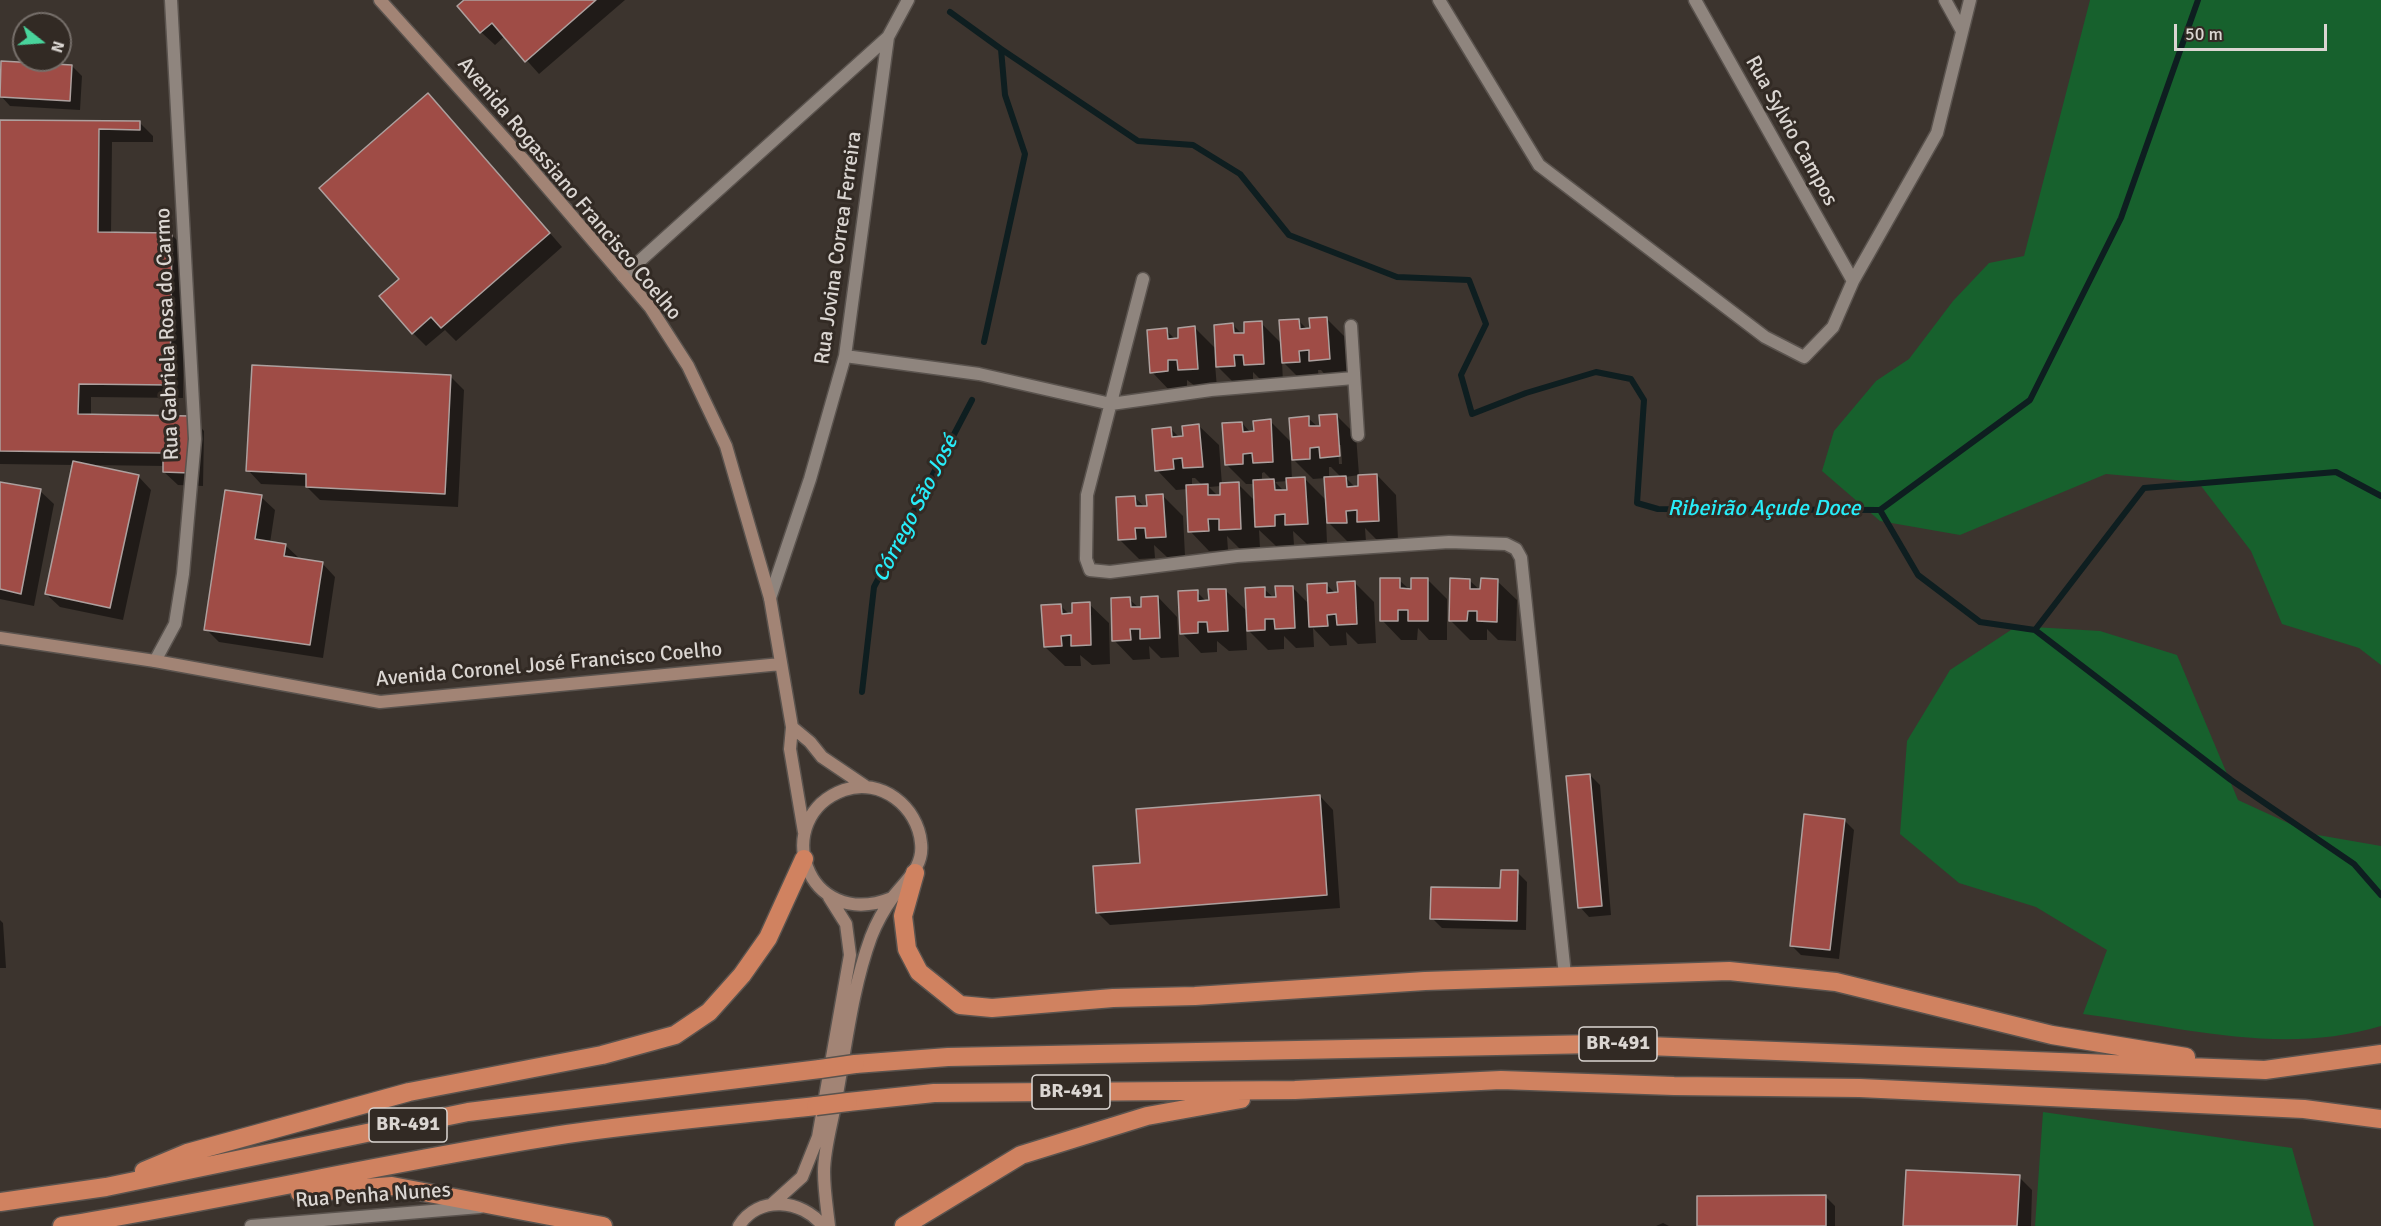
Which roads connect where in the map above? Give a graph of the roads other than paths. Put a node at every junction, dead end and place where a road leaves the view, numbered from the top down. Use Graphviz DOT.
graph roads {
  1 [pos="171,0"];
  2 [pos="380,0"];
  3 [pos="908,0"];
  4 [pos="1439,0"];
  5 [pos="1695,0"];
  6 [pos="1946,0"];
  7 [pos="1970,0"];
  8 [pos="1961,29"];
  9 [pos="888,37"];
  10 [pos="623,276"];
  11 [pos="1143,279"];
  12 [pos="1853,281"];
  13 [pos="1351,326"];
  14 [pos="845,356"];
  15 [pos="1354,378"];
  16 [pos="1111,404"];
  17 [pos="1358,435"];
  18 [pos="770,598"];
  19 [pos="0,638"];
  20 [pos="155,661"];
  21 [pos="781,664"];
  22 [pos="792,727"];
  23 [pos="865,786"];
  24 [pos="804,832"];
  25 [pos="804,859"];
  26 [pos="915,873"];
  27 [pos="829,896"];
  28 [pos="892,898"];
  29 [pos="1565,975"];
  30 [pos="2381,1054"];
  31 [pos="2265,1070"];
  32 [pos="1294,1090"];
  33 [pos="2378,1119"];
  34 [pos="106,1187"];
  35 [pos="0,1202"];
  36 [pos="196,1204"];
  37 [pos="772,1204"];
  38 [pos="498,1206"];
  39 [pos="62,1226"];
  40 [pos="251,1226"];
  41 [pos="603,1226"];
  42 [pos="739,1226"];
  43 [pos="823,1226"];
  44 [pos="829,1226"];
  45 [pos="904,1226"];
  1 -- 20 [label="street, Rua Gabriela Rosa do Carmo"];
  2 -- 10 [label="street, Avenida Rogassiano Francisco Coelho"];
  3 -- 9 [label="street, Rua Jovina Correa Ferreira"];
  4 -- 12 [label="street"];
  5 -- 12 [label="street, Rua Sylvio Campos"];
  6 -- 8 [label="street"];
  7 -- 8 [label="street"];
  8 -- 12 [label="street"];
  9 -- 10 [label="street, Rua Jovina Correa Ferreira"];
  9 -- 14 [label="street, Rua Jovina Correa Ferreira"];
  10 -- 18 [label="street, Avenida Rogassiano Francisco Coelho"];
  11 -- 16 [label="street"];
  13 -- 15 [label="street"];
  14 -- 16 [label="street"];
  14 -- 18 [label="street, Rua Jovina Correa Ferreira"];
  15 -- 16 [label="street"];
  15 -- 17 [label="street"];
  16 -- 29 [label="street"];
  18 -- 21 [label="street, Avenida Rogassiano Francisco Coelho"];
  19 -- 20 [label="street, Avenida Coronel José Francisco Coelho"];
  20 -- 21 [label="street, Avenida Coronel José Francisco Coelho"];
  21 -- 22 [label="street, Avenida Rogassiano Francisco Coelho"];
  22 -- 23 [label="street"];
  22 -- 24 [label="street, Avenida Rogassiano Francisco Coelho"];
  23 -- 24 [label="street"];
  23 -- 26 [label="street"];
  24 -- 25 [label="street"];
  25 -- 27 [label="street"];
  25 -- 34 [label="highway"];
  26 -- 28 [label="street"];
  26 -- 29 [label="highway"];
  27 -- 28 [label="street"];
  27 -- 37 [label="street"];
  28 -- 44 [label="street"];
  29 -- 31 [label="highway"];
  30 -- 31 [label="highway, BR-491"];
  31 -- 34 [label="highway, BR-491, bridge"];
  32 -- 33 [label="highway, BR-491"];
  32 -- 36 [label="highway, BR-491, bridge"];
  32 -- 45 [label="highway"];
  34 -- 35 [label="highway, BR-491"];
  36 -- 38 [label="highway"];
  36 -- 39 [label="highway, BR-491"];
  37 -- 42 [label="street"];
  37 -- 43 [label="street"];
  38 -- 40 [label="street, Rua Penha Nunes"];
  38 -- 41 [label="highway"];
}
